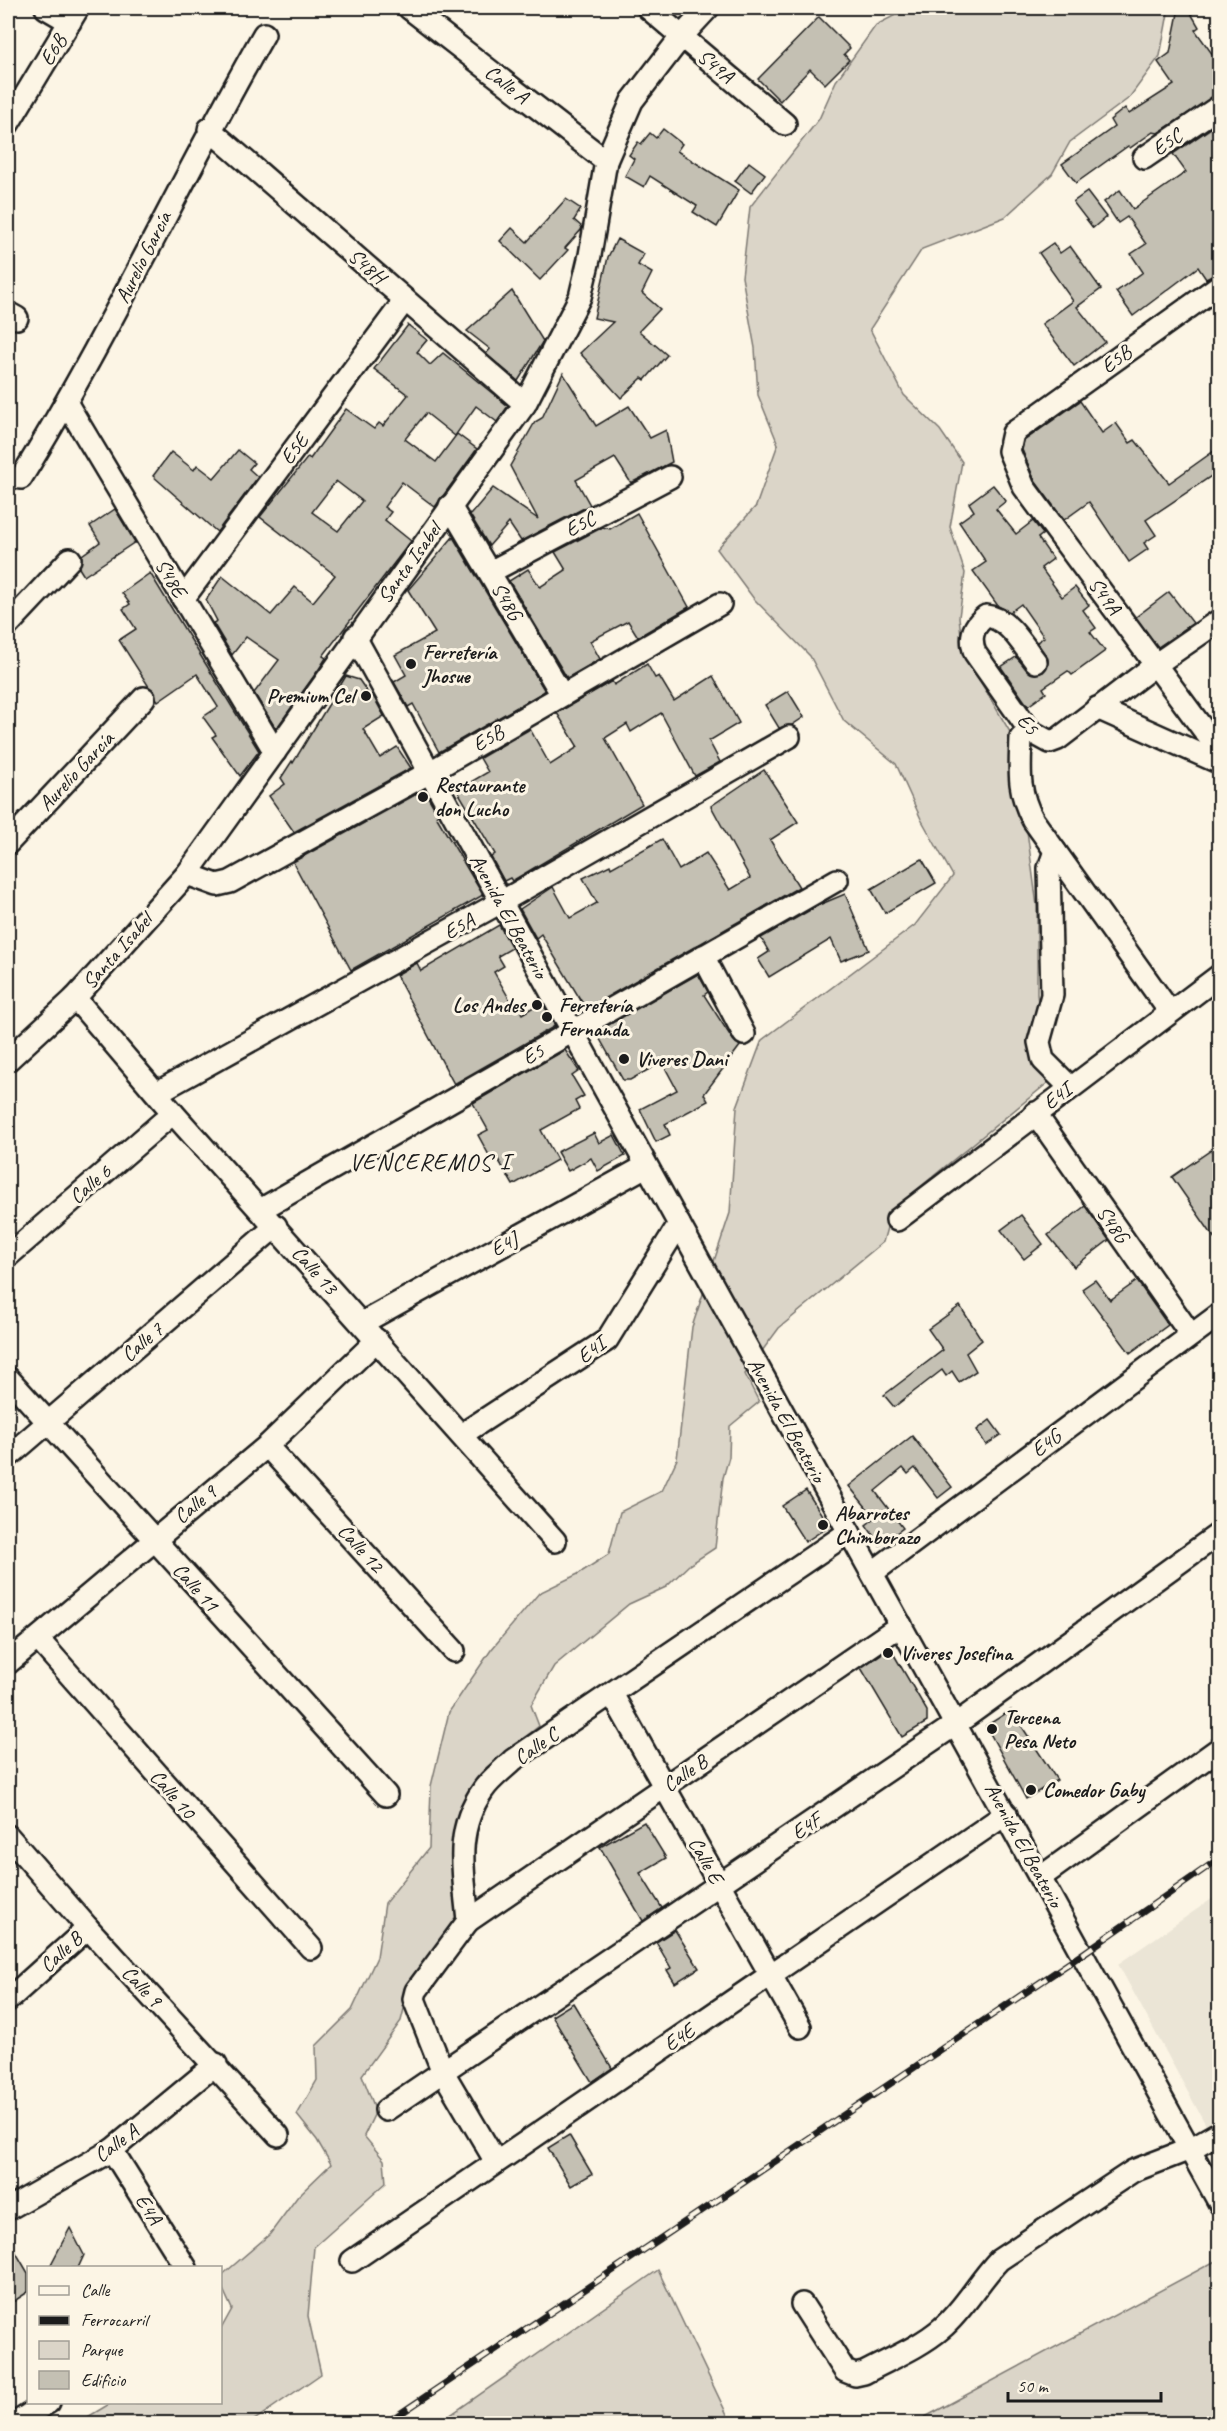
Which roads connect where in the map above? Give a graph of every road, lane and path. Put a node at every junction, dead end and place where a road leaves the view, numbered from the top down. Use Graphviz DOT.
graph roads {
  1 [pos="46,8"];
  2 [pos="409,8"];
  3 [pos="648,8"];
  4 [pos="708,8"];
  5 [pos="74,15"];
  6 [pos="264,34"];
  7 [pos="682,36"];
  8 [pos="1220,106"];
  9 [pos="8,124"];
  10 [pos="785,124"];
  11 [pos="209,129"];
  12 [pos="1144,158"];
  13 [pos="606,161"];
  14 [pos="1220,285"];
  15 [pos="405,300"];
  16 [pos="67,404"];
  17 [pos="525,404"];
  18 [pos="1013,433"];
  19 [pos="670,477"];
  20 [pos="21,478"];
  21 [pos="450,506"];
  22 [pos="70,560"];
  23 [pos="490,572"];
  24 [pos="183,598"];
  25 [pos="720,604"];
  26 [pos="1220,620"];
  27 [pos="8,625"];
  28 [pos="356,637"];
  29 [pos="1036,662"];
  30 [pos="1155,665"];
  31 [pos="562,695"];
  32 [pos="144,698"];
  33 [pos="1097,708"];
  34 [pos="1030,731"];
  35 [pos="789,737"];
  36 [pos="275,752"];
  37 [pos="1220,752"];
  38 [pos="1220,763"];
  39 [pos="430,772"];
  40 [pos="8,843"];
  41 [pos="1055,851"];
  42 [pos="187,874"];
  43 [pos="837,880"];
  44 [pos="501,902"];
  45 [pos="704,956"];
  46 [pos="1220,975"];
  47 [pos="75,998"];
  48 [pos="1170,1012"];
  49 [pos="572,1031"];
  50 [pos="744,1034"];
  51 [pos="8,1060"];
  52 [pos="1070,1087"];
  53 [pos="158,1092"];
  54 [pos="173,1113"];
  55 [pos="1035,1113"];
  56 [pos="646,1166"];
  57 [pos="260,1210"];
  58 [pos="897,1220"];
  59 [pos="679,1224"];
  60 [pos="276,1226"];
  61 [pos="8,1256"];
  62 [pos="1220,1314"];
  63 [pos="362,1323"];
  64 [pos="1191,1335"];
  65 [pos="377,1340"];
  66 [pos="8,1378"];
  67 [pos="48,1423"];
  68 [pos="461,1435"];
  69 [pos="267,1446"];
  70 [pos="8,1457"];
  71 [pos="849,1532"];
  72 [pos="1220,1533"];
  73 [pos="153,1539"];
  74 [pos="555,1541"];
  75 [pos="872,1573"];
  76 [pos="901,1625"];
  77 [pos="38,1639"];
  78 [pos="454,1651"];
  79 [pos="8,1663"];
  80 [pos="612,1694"];
  81 [pos="956,1724"];
  82 [pos="1220,1748"];
  83 [pos="664,1787"];
  84 [pos="386,1795"];
  85 [pos="1006,1814"];
  86 [pos="8,1836"];
  87 [pos="1041,1877"];
  88 [pos="719,1884"];
  89 [pos="468,1922"];
  90 [pos="88,1928"];
  91 [pos="311,1948"];
  92 [pos="771,1975"];
  93 [pos="8,2000"];
  94 [pos="800,2027"];
  95 [pos="216,2064"];
  96 [pos="443,2072"];
  97 [pos="387,2110"];
  98 [pos="1220,2132"];
  99 [pos="278,2135"];
  100 [pos="1190,2149"];
  101 [pos="112,2150"];
  102 [pos="496,2162"];
  103 [pos="1220,2204"];
  104 [pos="8,2209"];
  105 [pos="352,2261"];
  106 [pos="185,2266"];
  107 [pos="802,2304"];
  108 [pos="47,2404"];
  109 [pos="14,2424"];
  1 -- 5 [label="street"];
  2 -- 13 [label="street, Calle A"];
  3 -- 7 [label="street, S49A"];
  4 -- 7 [label="street, Santa Isabel"];
  5 -- 9 [label="street, E6B"];
  6 -- 11 [label="street, Aurelio García"];
  7 -- 10 [label="street, S49A"];
  7 -- 13 [label="street, Santa Isabel"];
  8 -- 12 [label="street, E5C"];
  11 -- 15 [label="street, S48H"];
  11 -- 16 [label="street, Aurelio García"];
  13 -- 17 [label="street, Santa Isabel"];
  14 -- 18 [label="street, E5B"];
  15 -- 17 [label="street, S48H"];
  15 -- 24 [label="street, E5E"];
  16 -- 20 [label="street, Aurelio García"];
  16 -- 24 [label="street, S48E"];
  17 -- 21 [label="street, Santa Isabel"];
  18 -- 30 [label="street, S49A"];
  19 -- 23 [label="street, E5C"];
  21 -- 23 [label="street, S48G"];
  21 -- 28 [label="street, Santa Isabel"];
  22 -- 27 [label="street"];
  23 -- 31 [label="street, S48G"];
  24 -- 36 [label="street, S48E"];
  25 -- 31 [label="street, E5B"];
  26 -- 30 [label="street, E5"];
  28 -- 36 [label="street, Santa Isabel"];
  28 -- 39 [label="street, Avenida El Beaterio"];
  29 -- 34 [label="street, E5"];
  30 -- 33 [label="street, E5"];
  30 -- 37 [label="street, S49A"];
  31 -- 39 [label="street, E5B"];
  32 -- 40 [label="street, Aurelio García"];
  33 -- 34 [label="street, E5"];
  33 -- 38 [label="street"];
  34 -- 41 [label="street"];
  35 -- 44 [label="street, E5A"];
  36 -- 42 [label="street, Santa Isabel"];
  39 -- 42 [label="street, E5B"];
  39 -- 44 [label="street, Avenida El Beaterio"];
  41 -- 48 [label="street"];
  41 -- 52 [label="street"];
  42 -- 47 [label="street, Santa Isabel"];
  43 -- 45 [label="street, E5"];
  44 -- 49 [label="street, Avenida El Beaterio"];
  44 -- 53 [label="street, E5A"];
  45 -- 49 [label="street, E5"];
  45 -- 50 [label="street"];
  46 -- 48 [label="street, E4I"];
  47 -- 51 [label="street, Santa Isabel"];
  47 -- 53 [label="street, Calle 13"];
  48 -- 52 [label="street, E4I"];
  49 -- 56 [label="street, Avenida El Beaterio"];
  49 -- 57 [label="street, E5"];
  52 -- 55 [label="street, E4I"];
  53 -- 54 [label="street, Calle 13"];
  54 -- 57 [label="street, Calle 13"];
  54 -- 61 [label="street, Calle 6"];
  55 -- 58 [label="street, E4I"];
  55 -- 64 [label="street, S48G"];
  56 -- 59 [label="street, Avenida El Beaterio"];
  56 -- 63 [label="street, E4J"];
  57 -- 60 [label="street, Calle 13"];
  59 -- 68 [label="street, E4I"];
  59 -- 71 [label="street, Avenida El Beaterio"];
  60 -- 63 [label="street, Calle 13"];
  60 -- 67 [label="street, Calle 7"];
  62 -- 64 [label="street, E4G"];
  63 -- 65 [label="street, Calle 13"];
  64 -- 75 [label="street, E4G"];
  65 -- 68 [label="street, Calle 13"];
  65 -- 69 [label="street, Calle 9"];
  66 -- 67 [label="street, Calle 11"];
  67 -- 70 [label="street, Calle 7"];
  67 -- 73 [label="street, Calle 11"];
  68 -- 74 [label="street, Calle 13"];
  69 -- 73 [label="street, Calle 9"];
  69 -- 78 [label="street, Calle 12"];
  71 -- 75 [label="street, Avenida El Beaterio"];
  71 -- 80 [label="street, Calle C"];
  72 -- 81 [label="street, E4F"];
  73 -- 77 [label="street, Calle 9"];
  73 -- 84 [label="street, Calle 11"];
  75 -- 76 [label="street, Avenida El Beaterio"];
  76 -- 81 [label="street, Avenida El Beaterio"];
  76 -- 83 [label="street, Calle B"];
  77 -- 79 [label="street, Calle 9"];
  77 -- 91 [label="street, Calle 10"];
  80 -- 83 [label="street, Calle E"];
  80 -- 89 [label="street, Calle C"];
  81 -- 85 [label="street, Avenida El Beaterio"];
  81 -- 88 [label="street, E4F"];
  82 -- 87 [label="street"];
  83 -- 88 [label="street, Calle E"];
  83 -- 89 [label="street, Calle B"];
  85 -- 87 [label="street, Avenida El Beaterio"];
  85 -- 92 [label="street, E4E"];
  86 -- 90 [label="street, Calle 9"];
  87 -- 100 [label="street, Avenida El Beaterio"];
  88 -- 92 [label="street, Calle E"];
  88 -- 96 [label="street, E4F"];
  89 -- 96 [label="street"];
  90 -- 93 [label="street, Calle B"];
  90 -- 95 [label="street, Calle 9"];
  92 -- 94 [label="street, Calle E"];
  92 -- 102 [label="street, E4E"];
  95 -- 99 [label="street, Calle 9"];
  95 -- 101 [label="street, Calle A"];
  96 -- 97 [label="street, E4F"];
  96 -- 102 [label="street"];
  98 -- 100 [label="street"];
  100 -- 103 [label="street, Avenida El Beaterio"];
  100 -- 107 [label="street"];
  101 -- 104 [label="street, Calle A"];
  101 -- 106 [label="street, E4A"];
  102 -- 105 [label="street, E4E"];
  108 -- 109 [label="street"];
}
